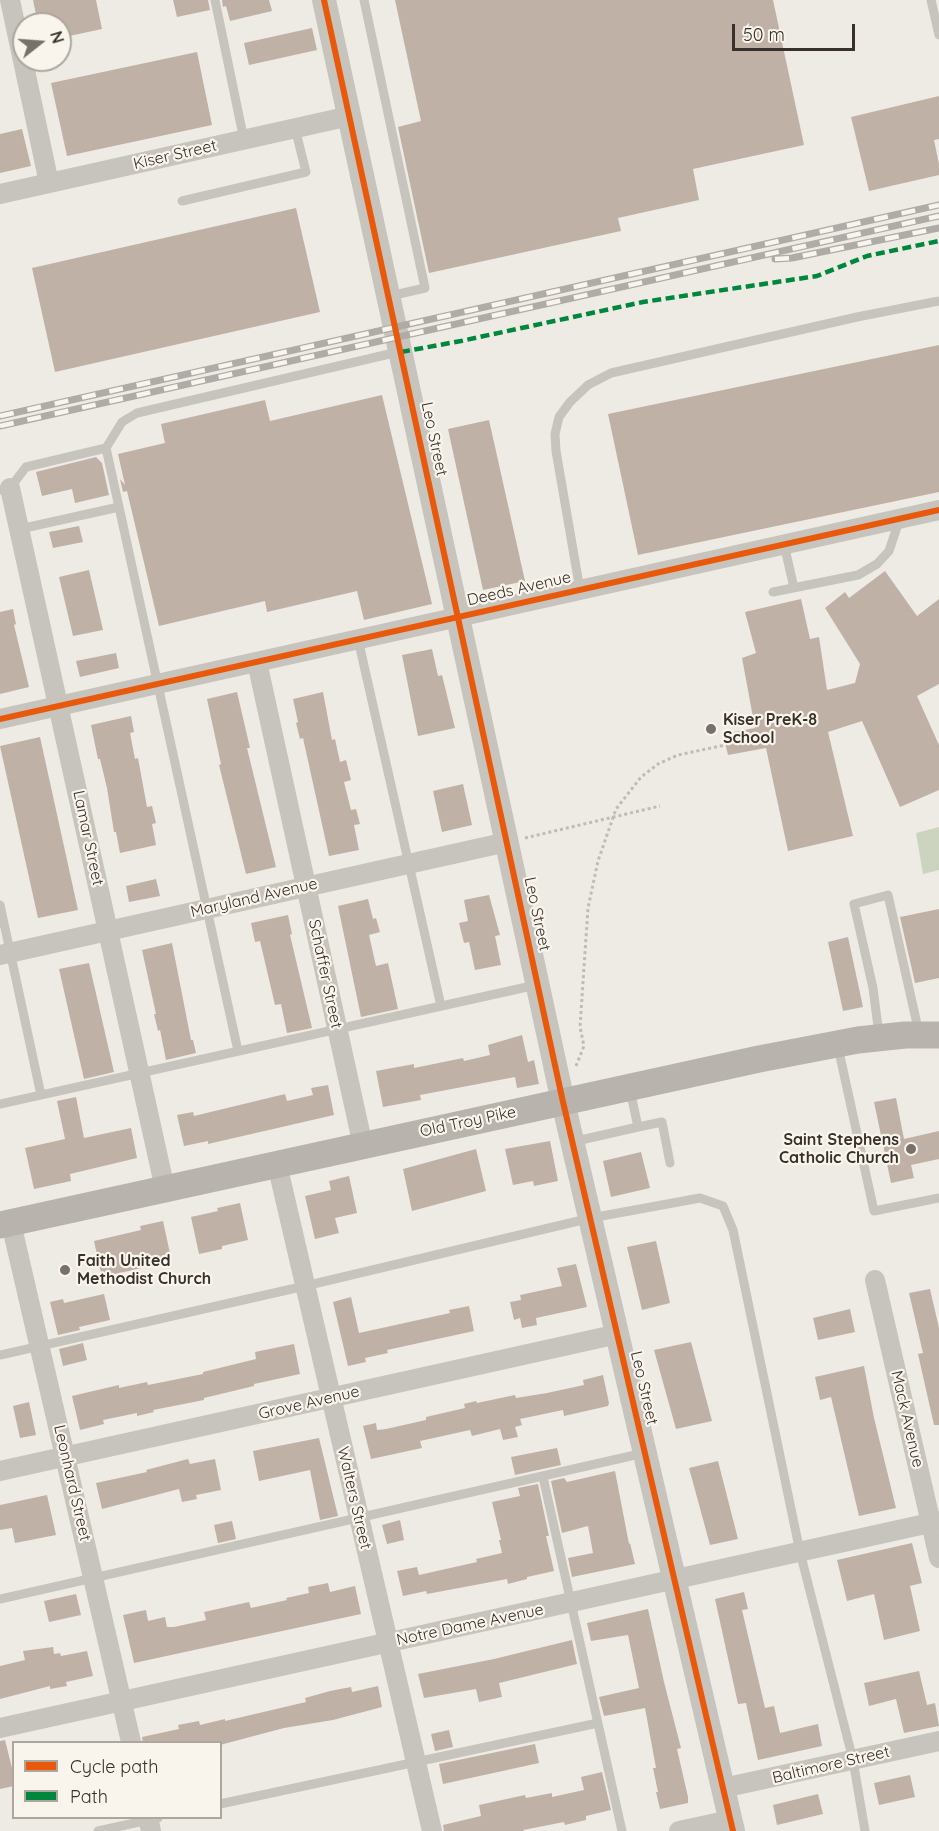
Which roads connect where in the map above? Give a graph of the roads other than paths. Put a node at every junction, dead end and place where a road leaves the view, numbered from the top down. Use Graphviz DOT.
graph roads {
  1 [pos="10,0"];
  2 [pos="215,0"];
  3 [pos="324,0"];
  4 [pos="364,0"];
  5 [pos="931,0"];
  6 [pos="939,35"];
  7 [pos="350,116"];
  8 [pos="295,128"];
  9 [pos="244,140"];
  10 [pos="49,183"];
  11 [pos="0,194"];
  12 [pos="182,201"];
  13 [pos="389,296"];
  14 [pos="939,301"];
  15 [pos="401,352"];
  16 [pos="106,448"];
  17 [pos="5,489"];
  18 [pos="119,507"];
  19 [pos="939,510"];
  20 [pos="900,518"];
  21 [pos="20,529"];
  22 [pos="784,544"];
  23 [pos="794,588"];
  24 [pos="580,590"];
  25 [pos="773,592"];
  26 [pos="459,617"];
  27 [pos="358,639"];
  28 [pos="257,662"];
  29 [pos="158,684"];
  30 [pos="58,706"];
  31 [pos="0,719"];
  32 [pos="507,842"];
  33 [pos="409,864"];
  34 [pos="306,887"];
  35 [pos="0,905"];
  36 [pos="207,909"];
  37 [pos="108,931"];
  38 [pos="5,953"];
  39 [pos="538,984"];
  40 [pos="441,1006"];
  41 [pos="338,1029"];
  42 [pos="929,1035"];
  43 [pos="879,1038"];
  44 [pos="837,1044"];
  45 [pos="238,1051"];
  46 [pos="140,1073"];
  47 [pos="630,1087"];
  48 [pos="41,1095"];
  49 [pos="563,1102"];
  50 [pos="0,1104"];
  51 [pos="638,1127"];
  52 [pos="572,1142"];
  53 [pos="363,1146"];
  54 [pos="670,1163"];
  55 [pos="277,1164"];
  56 [pos="165,1189"];
  57 [pos="939,1198"];
  58 [pos="591,1218"];
  59 [pos="5,1224"];
  60 [pos="875,1280"];
  61 [pos="305,1286"];
  62 [pos="618,1334"];
  63 [pos="39,1346"];
  64 [pos="0,1355"];
  65 [pos="331,1398"];
  66 [pos="645,1453"];
  67 [pos="66,1457"];
  68 [pos="0,1471"];
  69 [pos="543,1477"];
  70 [pos="359,1519"];
  71 [pos="935,1522"];
  72 [pos="800,1552"];
  73 [pos="939,1558"];
  74 [pos="94,1578"];
  75 [pos="674,1580"];
  76 [pos="0,1599"];
  77 [pos="571,1602"];
  78 [pos="388,1642"];
  79 [pos="122,1701"];
  80 [pos="598,1723"];
  81 [pos="0,1728"];
  82 [pos="131,1741"];
  83 [pos="939,1741"];
  84 [pos="853,1760"];
  85 [pos="416,1762"];
  86 [pos="723,1788"];
  87 [pos="222,1804"];
  88 [pos="151,1821"];
  89 [pos="732,1825"];
  90 [pos="98,1831"];
  91 [pos="432,1831"];
  92 [pos="622,1831"];
  93 [pos="680,1831"];
  94 [pos="865,1831"];
  1 -- 10 [label="street"];
  2 -- 9 [label="lane"];
  3 -- 7 [label="street, Leo Street"];
  4 -- 13 [label="lane"];
  5 -- 6 [label="lane"];
  7 -- 8 [label="street, Kiser Street"];
  7 -- 13 [label="street, Leo Street"];
  8 -- 9 [label="street, Kiser Street"];
  8 -- 12 [label="lane"];
  9 -- 10 [label="street, Kiser Street"];
  10 -- 11 [label="street, Kiser Street"];
  13 -- 15 [label="street, Leo Street"];
  14 -- 24 [label="lane"];
  15 -- 16 [label="lane"];
  15 -- 26 [label="street, Leo Street"];
  16 -- 17 [label="lane"];
  16 -- 18 [label="lane"];
  17 -- 21 [label="street, Lamar Street"];
  18 -- 21 [label="lane"];
  18 -- 29 [label="lane"];
  19 -- 20 [label="street, Deeds Avenue"];
  20 -- 22 [label="street, Deeds Avenue"];
  20 -- 23 [label="lane"];
  21 -- 30 [label="street, Lamar Street"];
  22 -- 23 [label="lane"];
  22 -- 24 [label="street, Deeds Avenue"];
  23 -- 25 [label="lane"];
  24 -- 26 [label="street, Deeds Avenue"];
  26 -- 27 [label="street, Deeds Avenue"];
  26 -- 32 [label="street, Leo Street"];
  27 -- 28 [label="street, Deeds Avenue"];
  27 -- 33 [label="lane"];
  28 -- 29 [label="street, Deeds Avenue"];
  28 -- 34 [label="street, Schaffer Street"];
  29 -- 30 [label="street, Deeds Avenue"];
  29 -- 36 [label="lane"];
  30 -- 31 [label="street, Deeds Avenue"];
  30 -- 37 [label="street, Lamar Street"];
  32 -- 33 [label="street, Maryland Avenue"];
  32 -- 39 [label="street, Leo Street"];
  33 -- 34 [label="street, Maryland Avenue"];
  33 -- 40 [label="lane"];
  34 -- 36 [label="street, Maryland Avenue"];
  34 -- 41 [label="street, Schaffer Street"];
  35 -- 38 [label="lane"];
  36 -- 37 [label="street, Maryland Avenue"];
  36 -- 45 [label="lane"];
  37 -- 38 [label="street, Maryland Avenue"];
  37 -- 46 [label="street, Lamar Street"];
  38 -- 48 [label="lane"];
  39 -- 40 [label="lane"];
  39 -- 49 [label="street, Leo Street"];
  40 -- 41 [label="lane"];
  41 -- 45 [label="lane"];
  41 -- 53 [label="street, Schaffer Street"];
  42 -- 43 [label="main road, Old Troy Pike"];
  42 -- 43 [label="lane"];
  43 -- 44 [label="main road, Old Troy Pike"];
  44 -- 47 [label="main road, Old Troy Pike"];
  44 -- 57 [label="lane"];
  45 -- 46 [label="lane"];
  46 -- 48 [label="lane"];
  46 -- 56 [label="street, Lamar Street"];
  47 -- 49 [label="main road, Old Troy Pike"];
  47 -- 51 [label="lane"];
  48 -- 50 [label="lane"];
  49 -- 52 [label="street, Leo Street"];
  49 -- 53 [label="main road, Old Troy Pike"];
  51 -- 52 [label="lane"];
  51 -- 54 [label="lane"];
  52 -- 58 [label="street, Leo Street"];
  53 -- 55 [label="main road, Old Troy Pike"];
  55 -- 56 [label="main road, Old Troy Pike"];
  55 -- 61 [label="street, Walters Street"];
  56 -- 59 [label="main road, Old Troy Pike"];
  58 -- 61 [label="lane"];
  58 -- 62 [label="street, Leo Street"];
  58 -- 72 [label="lane"];
  59 -- 63 [label="street, Leonhard Street"];
  60 -- 71 [label="street, Mack Avenue"];
  61 -- 63 [label="lane"];
  61 -- 65 [label="street, Walters Street"];
  62 -- 65 [label="street, Grove Avenue"];
  62 -- 66 [label="street, Leo Street"];
  63 -- 64 [label="lane"];
  63 -- 67 [label="street, Leonhard Street"];
  65 -- 67 [label="street, Grove Avenue"];
  65 -- 70 [label="street, Walters Street"];
  66 -- 69 [label="lane"];
  66 -- 75 [label="street, Leo Street"];
  67 -- 68 [label="street, Grove Avenue"];
  67 -- 74 [label="street, Leonhard Street"];
  69 -- 70 [label="lane"];
  69 -- 77 [label="lane"];
  70 -- 74 [label="lane"];
  70 -- 78 [label="street, Walters Street"];
  71 -- 72 [label="street, Notre Dame Avenue"];
  71 -- 73 [label="street, Mack Avenue"];
  72 -- 75 [label="street, Notre Dame Avenue"];
  72 -- 84 [label="lane"];
  74 -- 76 [label="lane"];
  74 -- 79 [label="street, Leonhard Street"];
  75 -- 77 [label="street, Notre Dame Avenue"];
  75 -- 86 [label="street, Leo Street"];
  77 -- 78 [label="street, Notre Dame Avenue"];
  77 -- 80 [label="lane"];
  78 -- 79 [label="street, Notre Dame Avenue"];
  78 -- 85 [label="street, Walters Street"];
  79 -- 81 [label="street, Notre Dame Avenue"];
  79 -- 82 [label="street, Leonhard Street"];
  80 -- 85 [label="lane"];
  80 -- 92 [label="lane"];
  83 -- 84 [label="street, Baltimore Street"];
  84 -- 86 [label="street, Baltimore Street"];
  84 -- 94 [label="lane"];
  85 -- 87 [label="lane"];
  85 -- 91 [label="street, Walters Street"];
  86 -- 89 [label="street, Leo Street"];
  88 -- 90 [label="lane"];
  89 -- 93 [label="street"];
}
